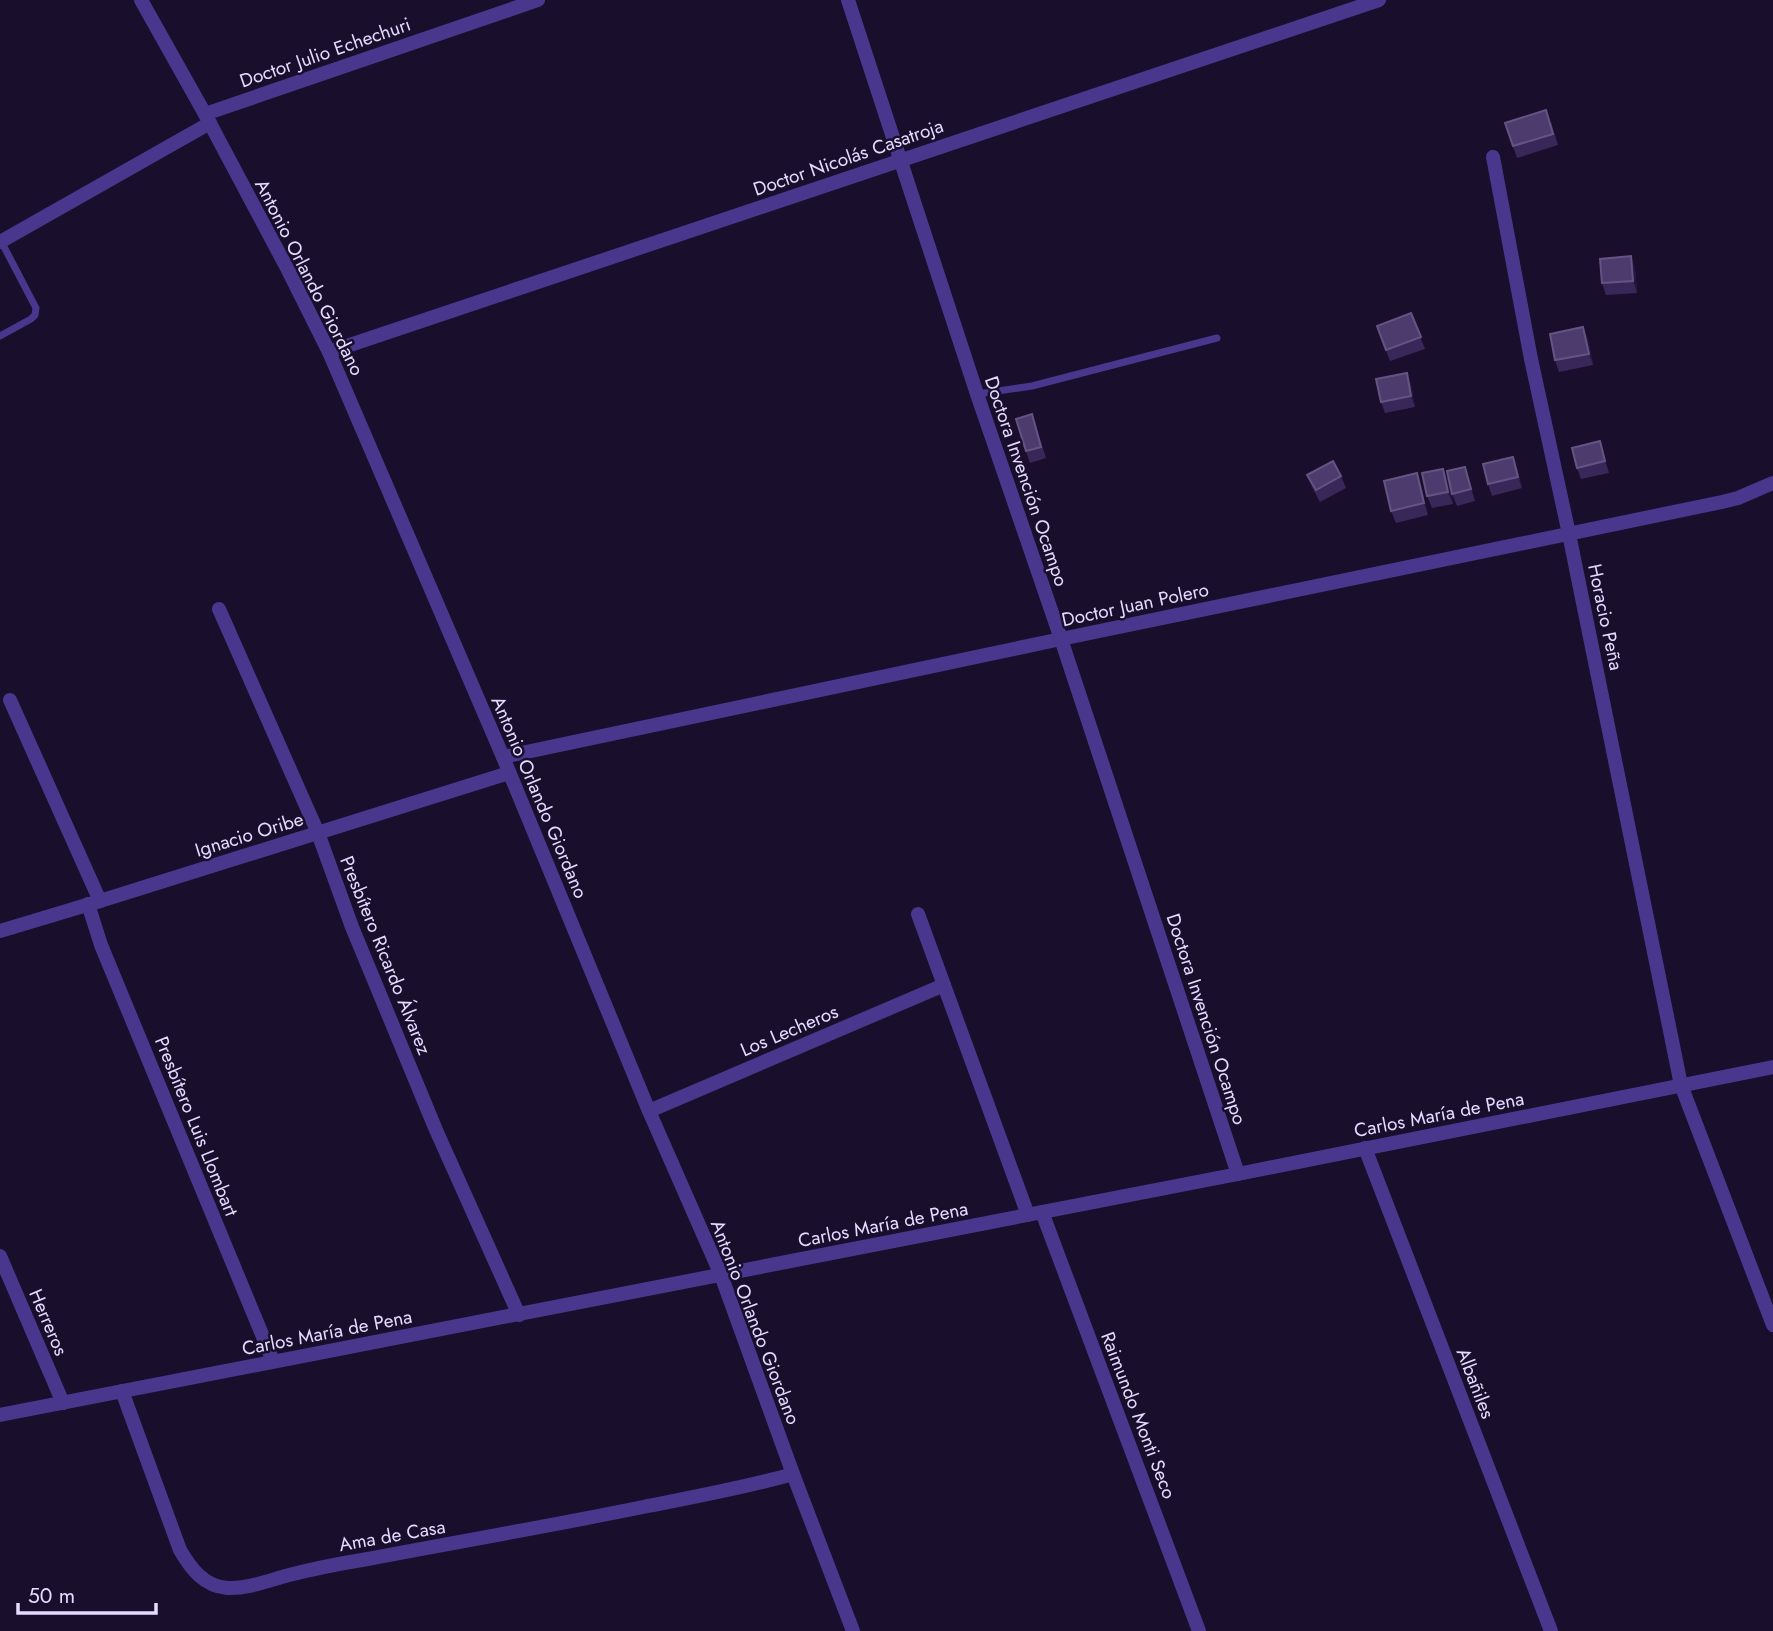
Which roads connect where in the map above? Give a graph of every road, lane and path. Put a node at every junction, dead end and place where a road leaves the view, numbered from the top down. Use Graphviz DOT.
graph roads {
  1 [pos="141,0"];
  2 [pos="538,0"];
  3 [pos="848,0"];
  4 [pos="1379,0"];
  5 [pos="208,119"];
  6 [pos="1493,157"];
  7 [pos="901,160"];
  8 [pos="0,241"];
  9 [pos="0,336"];
  10 [pos="1217,338"];
  11 [pos="329,352"];
  12 [pos="977,394"];
  13 [pos="1773,483"];
  14 [pos="1569,534"];
  15 [pos="219,609"];
  16 [pos="1061,639"];
  17 [pos="9,700"];
  18 [pos="503,757"];
  19 [pos="509,773"];
  20 [pos="318,833"];
  21 [pos="94,903"];
  22 [pos="918,914"];
  23 [pos="0,931"];
  24 [pos="944,985"];
  25 [pos="1773,1067"];
  26 [pos="1681,1085"];
  27 [pos="649,1111"];
  28 [pos="1365,1148"];
  29 [pos="1238,1174"];
  30 [pos="1035,1214"];
  31 [pos="0,1256"];
  32 [pos="721,1275"];
  33 [pos="519,1315"];
  34 [pos="1773,1325"];
  35 [pos="273,1361"];
  36 [pos="122,1391"];
  37 [pos="63,1403"];
  38 [pos="0,1415"];
  39 [pos="793,1474"];
  40 [pos="853,1631"];
  41 [pos="1199,1631"];
  42 [pos="1551,1631"];
  1 -- 5 [label="street, Antonio Orlando Giordano"];
  2 -- 5 [label="street, Doctor Julio Echechuri"];
  3 -- 7 [label="street, Doctora Invención Ocampo"];
  4 -- 7 [label="street, Doctor Nicolás Casatroja"];
  5 -- 8 [label="street, Doctor Julio Echechuri"];
  5 -- 11 [label="street, Antonio Orlando Giordano"];
  6 -- 14 [label="street, Horacio Peña"];
  7 -- 11 [label="street, Doctor Nicolás Casatroja"];
  7 -- 12 [label="street, Doctora Invención Ocampo"];
  8 -- 9 [label="lane"];
  10 -- 12 [label="lane"];
  11 -- 18 [label="street, Antonio Orlando Giordano"];
  12 -- 16 [label="street, Doctora Invención Ocampo"];
  13 -- 14 [label="street, Doctor Juan Polero"];
  14 -- 16 [label="street, Doctor Juan Polero"];
  14 -- 26 [label="street, Horacio Peña"];
  15 -- 20 [label="street, Presbítero Ricardo Álvarez"];
  16 -- 18 [label="street, Doctor Juan Polero"];
  16 -- 29 [label="street, Doctora Invención Ocampo"];
  17 -- 21 [label="street, Presbítero Luis Llombart"];
  18 -- 19 [label="street, Antonio Orlando Giordano"];
  19 -- 20 [label="street, Ignacio Oribe"];
  19 -- 27 [label="street, Antonio Orlando Giordano"];
  20 -- 21 [label="street, Ignacio Oribe"];
  20 -- 33 [label="street, Presbítero Ricardo Álvarez"];
  21 -- 23 [label="street, Ignacio Oribe"];
  21 -- 35 [label="street, Presbítero Luis Llombart"];
  22 -- 24 [label="street, Raimundo Monti Seco"];
  24 -- 27 [label="street, Los Lecheros"];
  24 -- 30 [label="street, Raimundo Monti Seco"];
  25 -- 26 [label="street, Carlos María de Pena"];
  26 -- 28 [label="street, Carlos María de Pena"];
  26 -- 34 [label="street, Horacio Peña"];
  27 -- 32 [label="street, Antonio Orlando Giordano"];
  28 -- 29 [label="street, Carlos María de Pena"];
  28 -- 42 [label="street, Albañiles"];
  29 -- 30 [label="street, Carlos María de Pena"];
  30 -- 32 [label="street, Carlos María de Pena"];
  30 -- 41 [label="street, Raimundo Monti Seco"];
  31 -- 37 [label="street, Herreros"];
  32 -- 33 [label="street, Carlos María de Pena"];
  32 -- 39 [label="street, Antonio Orlando Giordano"];
  33 -- 35 [label="street, Carlos María de Pena"];
  35 -- 36 [label="street, Carlos María de Pena"];
  36 -- 37 [label="street, Carlos María de Pena"];
  36 -- 39 [label="street, Ama de Casa"];
  37 -- 38 [label="street, Carlos María de Pena"];
  39 -- 40 [label="street, Antonio Orlando Giordano"];
}
